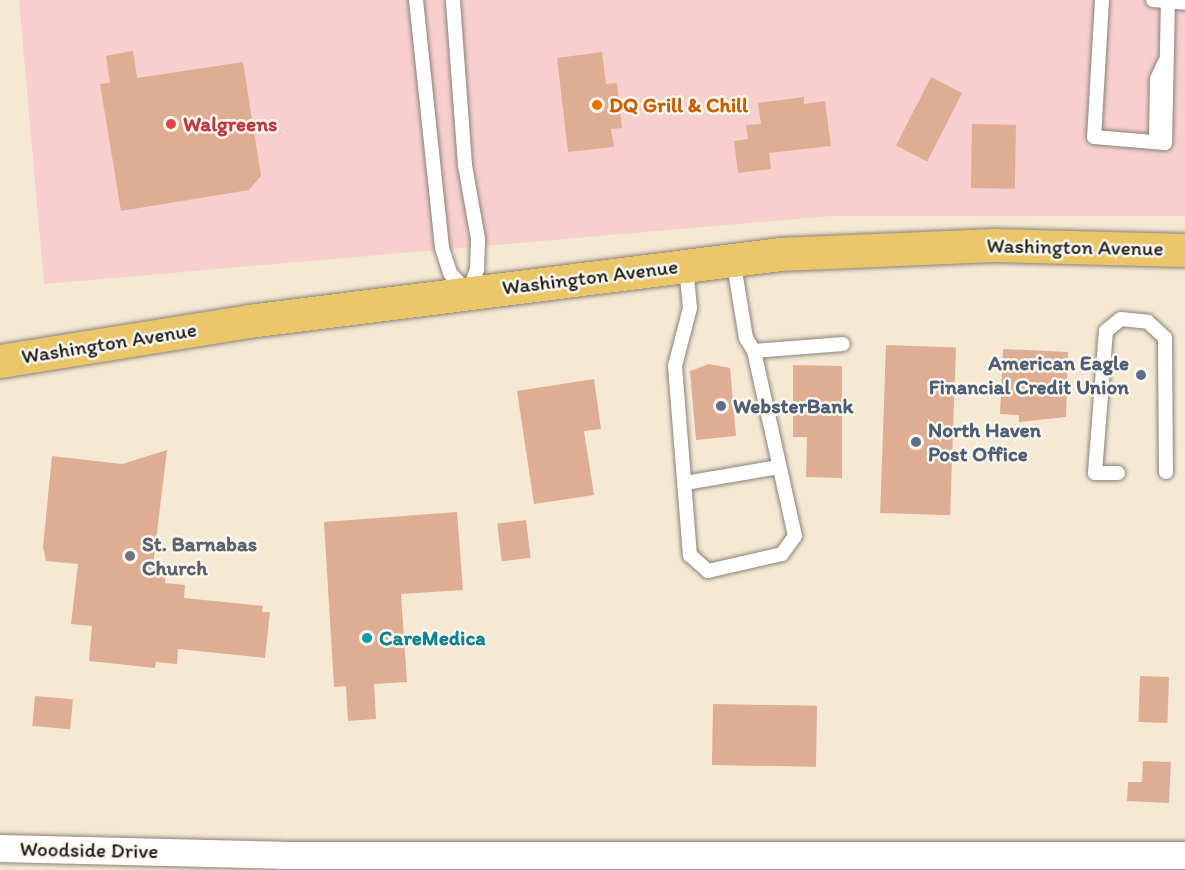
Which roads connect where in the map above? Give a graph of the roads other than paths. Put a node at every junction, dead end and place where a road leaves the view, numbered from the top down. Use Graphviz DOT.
graph roads {
  1 [pos="416,0"];
  2 [pos="453,0"];
  3 [pos="1101,0"];
  4 [pos="1153,0"];
  5 [pos="1168,2"];
  6 [pos="1185,3"];
  7 [pos="1185,250"];
  8 [pos="733,259"];
  9 [pos="686,264"];
  10 [pos="468,293"];
  11 [pos="843,344"];
  12 [pos="754,351"];
  13 [pos="0,361"];
  14 [pos="779,466"];
  15 [pos="1166,472"];
  16 [pos="1118,473"];
  17 [pos="685,483"];
  18 [pos="0,848"];
  19 [pos="1185,855"];
  20 [pos="1068,864"];
  1 -- 10 [label="lane"];
  2 -- 10 [label="lane"];
  3 -- 5 [label="lane"];
  4 -- 5 [label="lane"];
  5 -- 6 [label="lane"];
  7 -- 8 [label="main road, Washington Avenue"];
  8 -- 9 [label="main road, Washington Avenue"];
  8 -- 12 [label="lane"];
  9 -- 10 [label="main road, Washington Avenue"];
  9 -- 17 [label="lane"];
  10 -- 13 [label="main road, Washington Avenue"];
  11 -- 12 [label="lane"];
  12 -- 14 [label="lane"];
  14 -- 17 [label="lane"];
  14 -- 17 [label="lane"];
  15 -- 16 [label="lane"];
  18 -- 20 [label="street, Woodside Drive"];
  19 -- 20 [label="street, Woodside Drive"];
}
